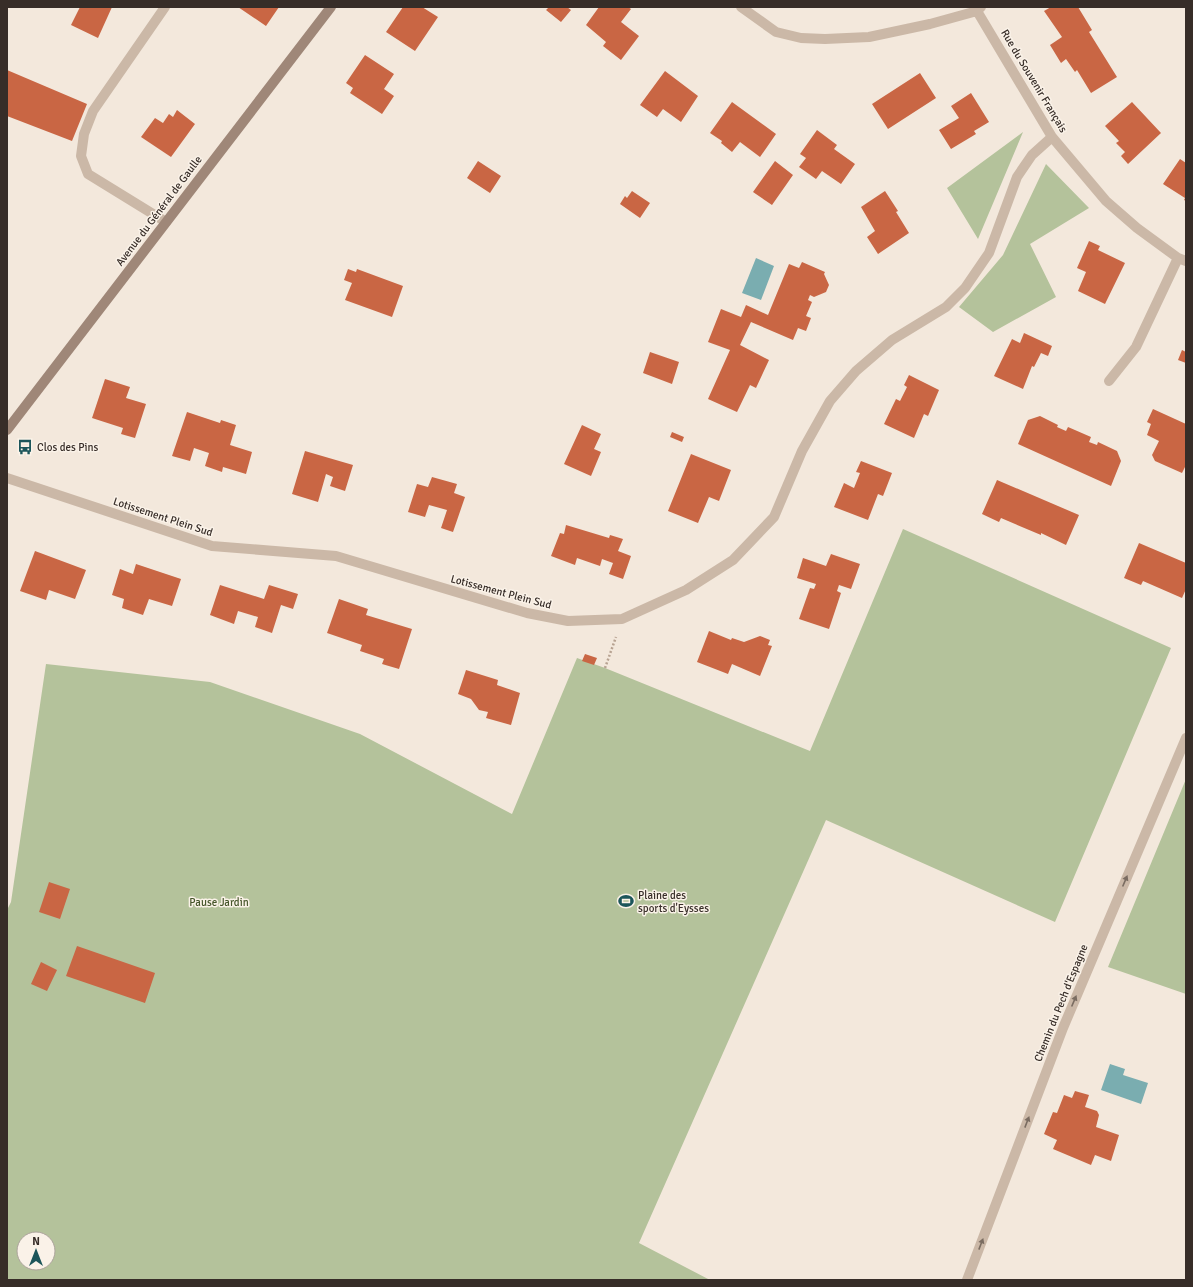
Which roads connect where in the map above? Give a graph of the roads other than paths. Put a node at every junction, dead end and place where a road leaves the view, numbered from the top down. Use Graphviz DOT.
graph roads {
  1 [pos="165,7"];
  2 [pos="331,7"];
  3 [pos="741,7"];
  4 [pos="979,9"];
  5 [pos="1052,137"];
  6 [pos="166,222"];
  7 [pos="1182,260"];
  8 [pos="1110,381"];
  9 [pos="7,430"];
  10 [pos="7,478"];
  11 [pos="1186,738"];
  12 [pos="967,1280"];
  1 -- 6 [label="street"];
  2 -- 6 [label="main road, Avenue du Général de Gaulle"];
  3 -- 4 [label="street"];
  4 -- 5 [label="street, Rue du Souvenir Français"];
  5 -- 7 [label="street, Rue du Souvenir Français"];
  5 -- 10 [label="street, Lotissement Plein Sud"];
  6 -- 9 [label="main road, Avenue du Général de Gaulle"];
  7 -- 8 [label="street, Rue du Souvenir Français"];
  12 -- 11 [label="street, Chemin du Pech d'Espagne, one-way"];
}
